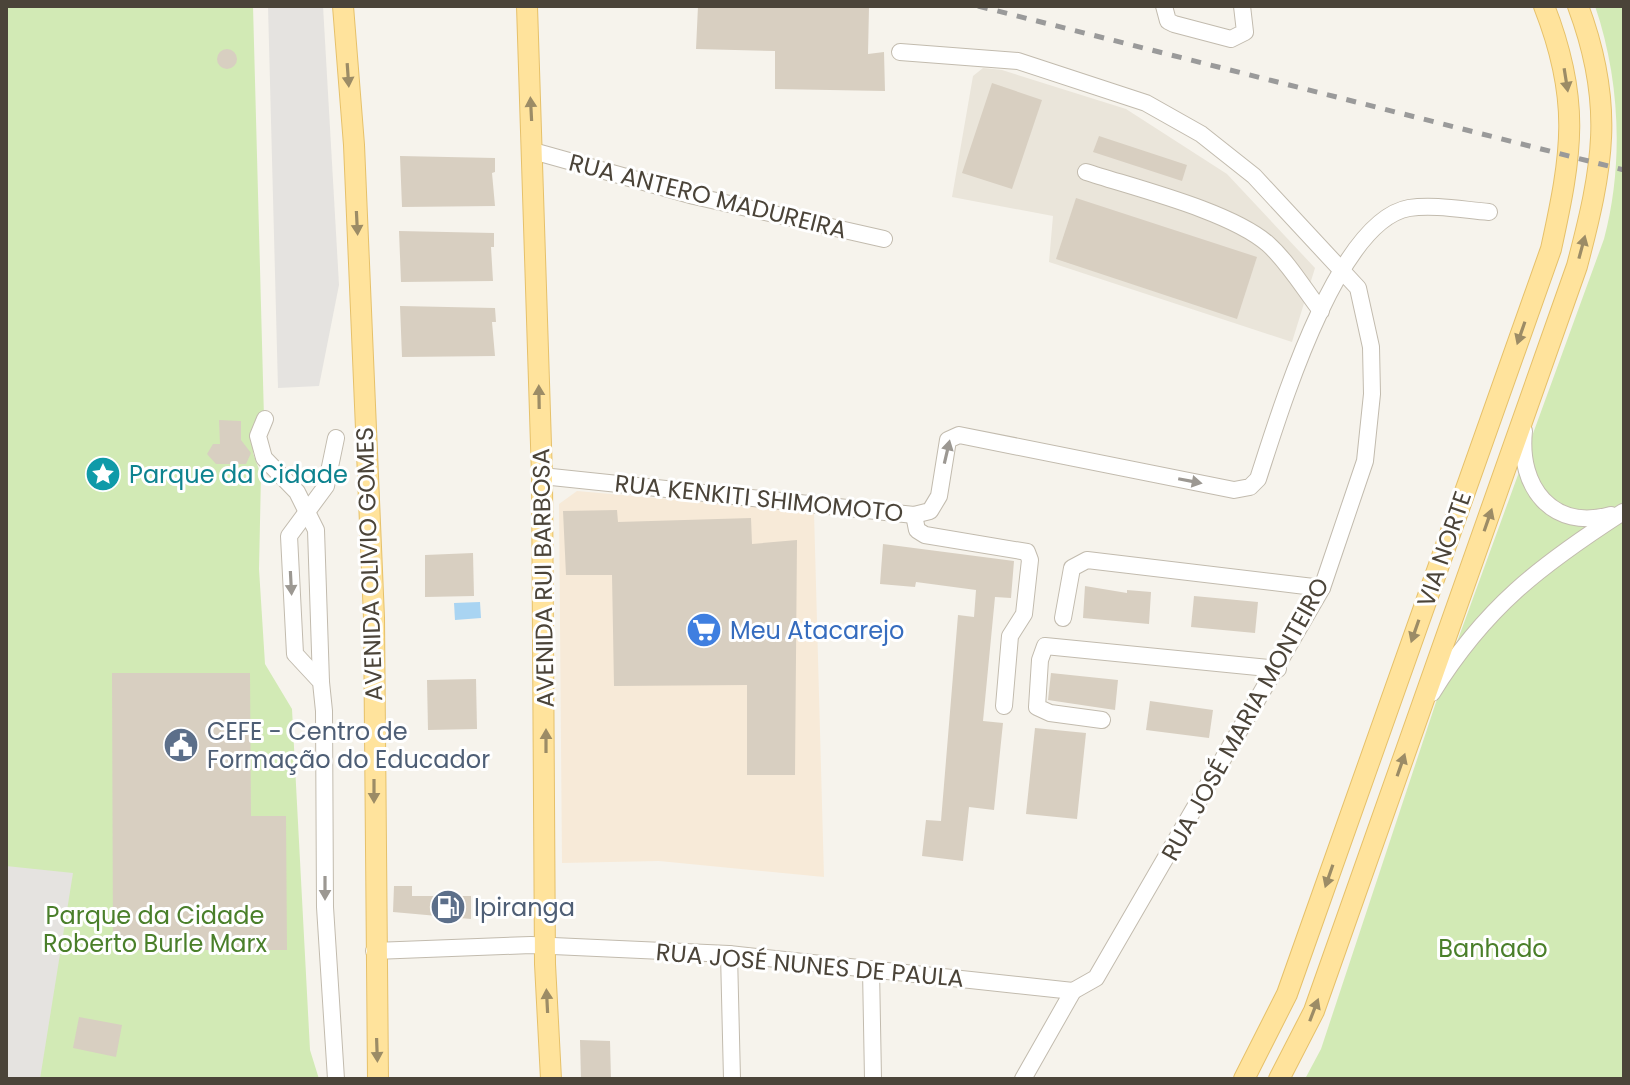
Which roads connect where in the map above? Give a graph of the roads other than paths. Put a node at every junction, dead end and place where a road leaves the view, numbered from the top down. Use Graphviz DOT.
graph roads {
  1 [pos="343,6"];
  2 [pos="527,6"];
  3 [pos="1164,6"];
  4 [pos="1242,6"];
  5 [pos="1544,6"];
  6 [pos="1578,6"];
  7 [pos="900,52"];
  8 [pos="533,151"];
  9 [pos="1086,172"];
  10 [pos="1489,212"];
  11 [pos="884,239"];
  12 [pos="1343,267"];
  13 [pos="1321,311"];
  14 [pos="1526,412"];
  15 [pos="265,419"];
  16 [pos="336,438"];
  17 [pos="542,476"];
  18 [pos="307,512"];
  19 [pos="1624,512"];
  20 [pos="914,515"];
  21 [pos="1322,588"];
  22 [pos="1063,618"];
  23 [pos="1278,669"];
  24 [pos="321,682"];
  25 [pos="1004,706"];
  26 [pos="1420,712"];
  27 [pos="1102,720"];
  28 [pos="547,946"];
  29 [pos="374,951"];
  30 [pos="729,954"];
  31 [pos="871,969"];
  32 [pos="1073,991"];
  33 [pos="336,1079"];
  34 [pos="378,1079"];
  35 [pos="551,1079"];
  36 [pos="732,1079"];
  37 [pos="873,1079"];
  38 [pos="1023,1079"];
  39 [pos="1244,1079"];
  40 [pos="1279,1079"];
  1 -- 29 [label="main road, AVENIDA OLIVIO GOMES, one-way"];
  8 -- 2 [label="main road, AVENIDA RUI BARBOSA, one-way"];
  3 -- 4 [label="street"];
  5 -- 39 [label="main road, VIA NORTE, one-way"];
  14 -- 6 [label="main road, VIA NORTE, one-way"];
  7 -- 12 [label="street, RUA JOSÉ MARIA MONTEIRO"];
  8 -- 11 [label="street, RUA ANTERO MADUREIRA"];
  17 -- 8 [label="main road, AVENIDA RUI BARBOSA, one-way"];
  9 -- 13 [label="street"];
  10 -- 12 [label="street, RUA KENKITI SHIMOMOTO"];
  12 -- 13 [label="street, RUA KENKITI SHIMOMOTO"];
  12 -- 21 [label="street, RUA JOSÉ MARIA MONTEIRO"];
  20 -- 13 [label="street, RUA KENKITI SHIMOMOTO, one-way"];
  14 -- 19 [label="street"];
  26 -- 14 [label="main road, VIA NORTE, one-way"];
  15 -- 18 [label="street"];
  16 -- 18 [label="street"];
  17 -- 20 [label="street, RUA KENKITI SHIMOMOTO"];
  28 -- 17 [label="main road, AVENIDA RUI BARBOSA, one-way"];
  18 -- 24 [label="street"];
  18 -- 24 [label="street, one-way"];
  19 -- 26 [label="street"];
  20 -- 25 [label="street"];
  21 -- 22 [label="street"];
  21 -- 23 [label="street, RUA JOSÉ MARIA MONTEIRO"];
  23 -- 27 [label="street"];
  23 -- 32 [label="street, RUA JOSÉ MARIA MONTEIRO"];
  24 -- 33 [label="street, one-way"];
  40 -- 26 [label="main road, VIA NORTE, one-way"];
  28 -- 29 [label="street, RUA JOSÉ NUNES DE PAULA"];
  28 -- 30 [label="street, RUA JOSÉ NUNES DE PAULA"];
  35 -- 28 [label="main road, AVENIDA RUI BARBOSA, one-way"];
  29 -- 34 [label="main road, AVENIDA OLIVIO GOMES, one-way"];
  30 -- 31 [label="street, RUA JOSÉ NUNES DE PAULA"];
  30 -- 36 [label="street"];
  31 -- 32 [label="street, RUA JOSÉ NUNES DE PAULA"];
  31 -- 37 [label="street"];
  32 -- 38 [label="street"];
}
